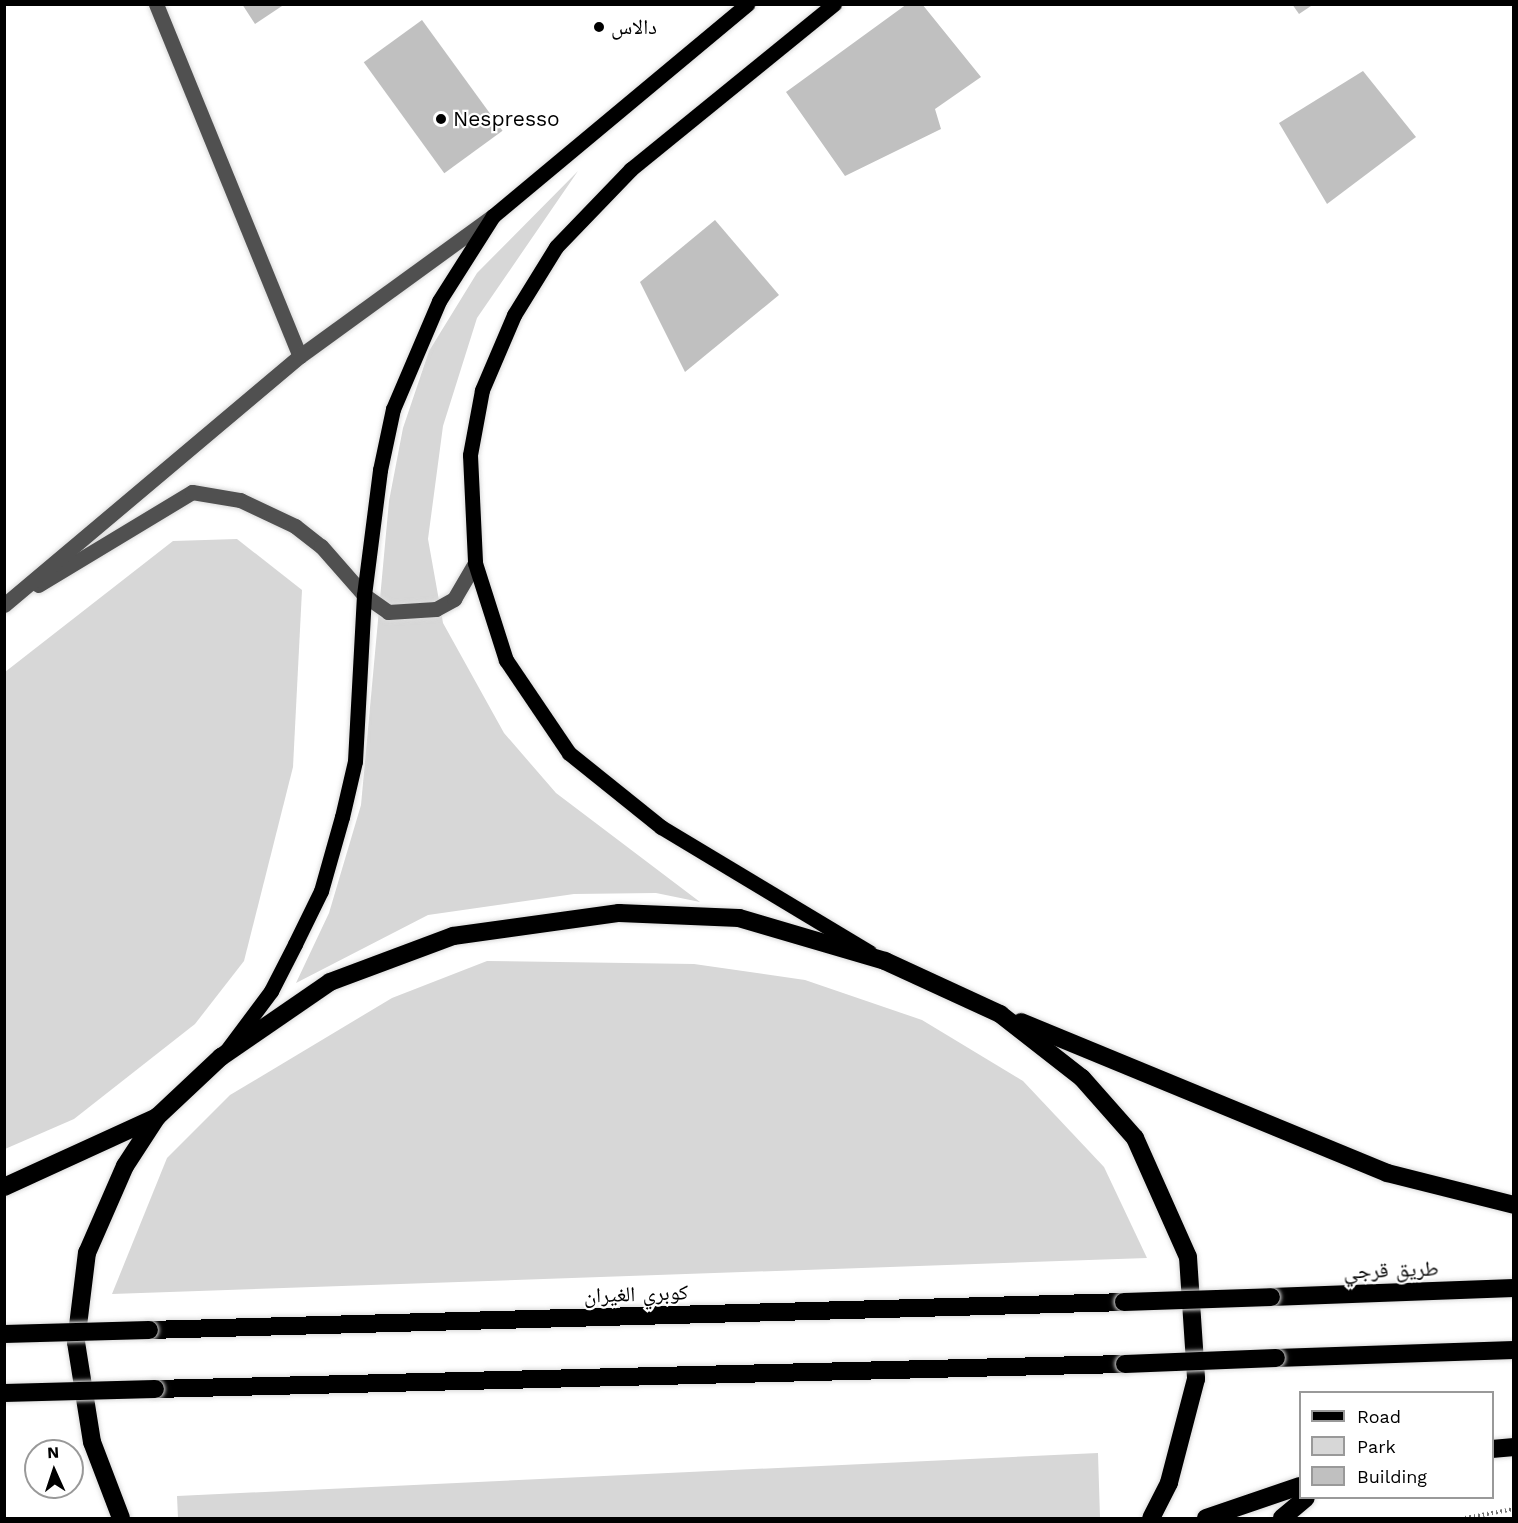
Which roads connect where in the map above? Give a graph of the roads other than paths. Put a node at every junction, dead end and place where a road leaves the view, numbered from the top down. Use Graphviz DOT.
graph roads {
  1 [pos="156,4"];
  2 [pos="747,4"];
  3 [pos="834,4"];
  4 [pos="493,216"];
  5 [pos="300,356"];
  6 [pos="476,562"];
  7 [pos="364,595"];
  8 [pos="8,602"];
  9 [pos="885,961"];
  10 [pos="1000,1014"];
  11 [pos="221,1057"];
  12 [pos="157,1117"];
  13 [pos="4,1187"];
  14 [pos="1514,1205"];
  15 [pos="1514,1288"];
  16 [pos="1124,1302"];
  17 [pos="4,1334"];
  18 [pos="1514,1350"];
  19 [pos="4,1393"];
  20 [pos="1514,1447"];
  21 [pos="1494,1449"];
  22 [pos="1299,1486"];
  23 [pos="1304,1499"];
  24 [pos="121,1518"];
  25 [pos="1151,1518"];
  26 [pos="1206,1518"];
  27 [pos="1282,1518"];
  1 -- 5 [label="street"];
  2 -- 4 [label="main road"];
  3 -- 6 [label="main road"];
  4 -- 5 [label="street"];
  4 -- 7 [label="main road"];
  5 -- 8 [label="street"];
  6 -- 7 [label="street"];
  6 -- 9 [label="main road"];
  7 -- 8 [label="street"];
  7 -- 11 [label="main road"];
  9 -- 10 [label="highway"];
  9 -- 11 [label="highway"];
  10 -- 14 [label="highway"];
  10 -- 25 [label="highway"];
  11 -- 12 [label="highway"];
  12 -- 13 [label="highway"];
  12 -- 24 [label="highway"];
  15 -- 16 [label="highway, طريق قرجي, bridge"];
  16 -- 17 [label="highway, كوبري الغيران, bridge"];
  18 -- 19 [label="highway, bridge"];
  20 -- 21 [label="highway"];
  22 -- 26 [label="highway"];
  23 -- 27 [label="highway"];
}
